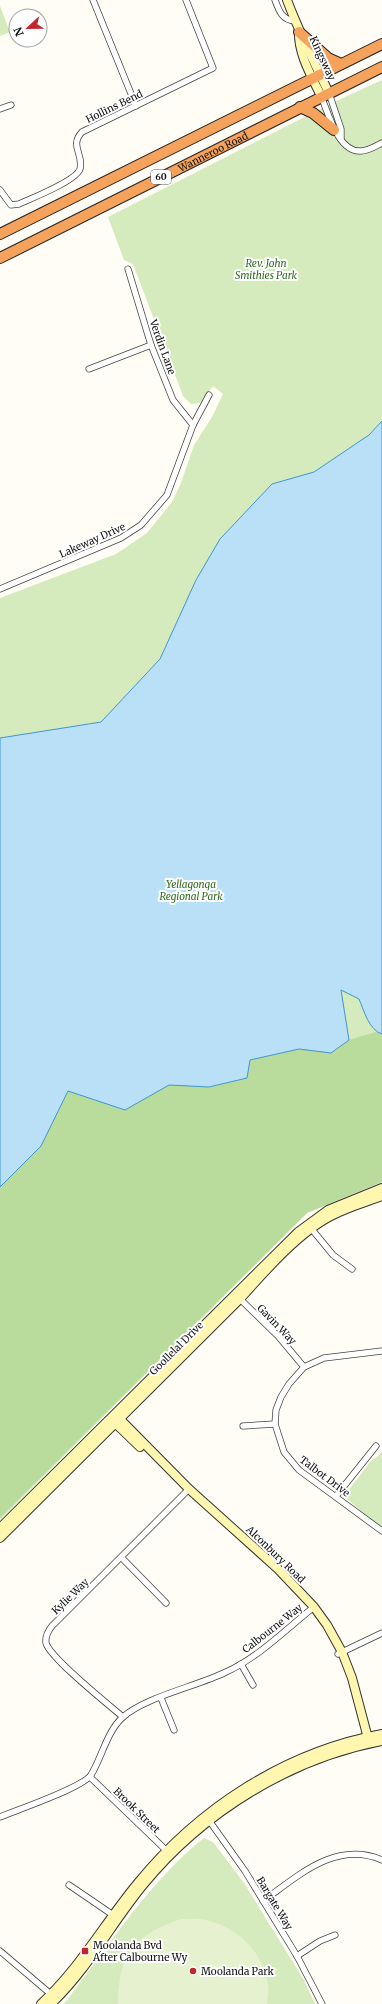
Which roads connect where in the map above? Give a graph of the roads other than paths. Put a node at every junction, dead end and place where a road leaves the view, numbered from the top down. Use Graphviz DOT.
graph roads {
  1 [pos="93,0"];
  2 [pos="186,0"];
  3 [pos="275,0"];
  4 [pos="287,0"];
  5 [pos="295,21"];
  6 [pos="299,32"];
  7 [pos="382,44"];
  8 [pos="341,64"];
  9 [pos="382,67"];
  10 [pos="316,77"];
  11 [pos="325,94"];
  12 [pos="11,105"];
  13 [pos="136,106"];
  14 [pos="300,107"];
  15 [pos="0,109"];
  16 [pos="334,130"];
  17 [pos="341,139"];
  18 [pos="382,143"];
  19 [pos="0,190"];
  20 [pos="0,234"];
  21 [pos="0,258"];
  22 [pos="128,269"];
  23 [pos="151,345"];
  24 [pos="89,369"];
  25 [pos="210,395"];
  26 [pos="193,425"];
  27 [pos="0,589"];
  28 [pos="382,1188"];
  29 [pos="382,1196"];
  30 [pos="309,1226"];
  31 [pos="352,1269"];
  32 [pos="238,1296"];
  33 [pos="382,1351"];
  34 [pos="304,1367"];
  35 [pos="116,1419"];
  36 [pos="275,1424"];
  37 [pos="243,1426"];
  38 [pos="376,1446"];
  39 [pos="187,1491"];
  40 [pos="336,1496"];
  41 [pos="0,1528"];
  42 [pos="382,1531"];
  43 [pos="0,1538"];
  44 [pos="122,1558"];
  45 [pos="166,1603"];
  46 [pos="312,1608"];
  47 [pos="382,1633"];
  48 [pos="340,1653"];
  49 [pos="241,1664"];
  50 [pos="253,1685"];
  51 [pos="161,1698"];
  52 [pos="123,1717"];
  53 [pos="174,1730"];
  54 [pos="382,1734"];
  55 [pos="366,1741"];
  56 [pos="382,1741"];
  57 [pos="90,1777"];
  58 [pos="0,1817"];
  59 [pos="208,1818"];
  60 [pos="169,1853"];
  61 [pos="382,1860"];
  62 [pos="70,1886"];
  63 [pos="263,1901"];
  64 [pos="116,1917"];
  65 [pos="336,1935"];
  66 [pos="0,1951"];
  67 [pos="298,1956"];
  68 [pos="53,1999"];
  69 [pos="41,2004"];
  70 [pos="322,2004"];
  1 -- 13 [label="street"];
  2 -- 13 [label="street, Hollins Bend"];
  3 -- 5 [label="street"];
  4 -- 5 [label="street, Kingsway"];
  5 -- 6 [label="street, Kingsway"];
  6 -- 8 [label="highway"];
  6 -- 10 [label="street, Kingsway"];
  7 -- 8 [label="highway, Wanneroo Road / 60"];
  8 -- 10 [label="highway, Wanneroo Road / 60"];
  9 -- 11 [label="highway, Wanneroo Road / 60"];
  10 -- 11 [label="street, Kingsway"];
  10 -- 20 [label="highway, Wanneroo Road / 60"];
  11 -- 14 [label="highway, Wanneroo Road / 60"];
  11 -- 16 [label="street"];
  11 -- 17 [label="street"];
  12 -- 15 [label="street"];
  13 -- 19 [label="street, Hollins Bend"];
  14 -- 16 [label="highway"];
  14 -- 21 [label="highway, Wanneroo Road / 60"];
  16 -- 17 [label="street"];
  17 -- 18 [label="street"];
  22 -- 23 [label="street, Verdin Lane"];
  23 -- 24 [label="street"];
  23 -- 26 [label="street, Verdin Lane"];
  25 -- 26 [label="street, Lakeway Drive"];
  26 -- 27 [label="street, Lakeway Drive"];
  28 -- 30 [label="street, Goollelal Drive"];
  29 -- 30 [label="street, Goollelal Drive"];
  30 -- 31 [label="street"];
  30 -- 32 [label="street, Goollelal Drive"];
  32 -- 34 [label="street, Gavin Way"];
  32 -- 35 [label="street, Goollelal Drive"];
  33 -- 34 [label="street, Talbot Drive"];
  34 -- 36 [label="street, Talbot Drive"];
  35 -- 39 [label="street, Alconbury Road"];
  35 -- 41 [label="street, Goollelal Drive"];
  35 -- 43 [label="street, Goollelal Drive"];
  36 -- 37 [label="street"];
  36 -- 40 [label="street, Talbot Drive"];
  38 -- 40 [label="street"];
  39 -- 44 [label="street, Kylie Way"];
  39 -- 46 [label="street, Alconbury Road"];
  40 -- 42 [label="street, Talbot Drive"];
  44 -- 45 [label="street"];
  44 -- 52 [label="street, Kylie Way"];
  46 -- 48 [label="street, Alconbury Road"];
  46 -- 49 [label="street, Calbourne Way"];
  47 -- 48 [label="street"];
  48 -- 55 [label="street, Alconbury Road"];
  49 -- 50 [label="street, Calbourne Way"];
  49 -- 51 [label="street, Calbourne Way"];
  51 -- 52 [label="street, Calbourne Way"];
  51 -- 53 [label="street"];
  52 -- 57 [label="street, Calbourne Way"];
  54 -- 55 [label="street"];
  55 -- 56 [label="street"];
  55 -- 59 [label="street"];
  57 -- 58 [label="street"];
  57 -- 60 [label="street, Brook Street"];
  59 -- 60 [label="street"];
  59 -- 63 [label="street, Bargate Way"];
  60 -- 64 [label="street"];
  61 -- 63 [label="street"];
  62 -- 64 [label="street"];
  63 -- 67 [label="street, Bargate Way"];
  64 -- 68 [label="street"];
  65 -- 67 [label="street"];
  66 -- 68 [label="street"];
  67 -- 70 [label="street, Bargate Way"];
  68 -- 69 [label="street"];
}
